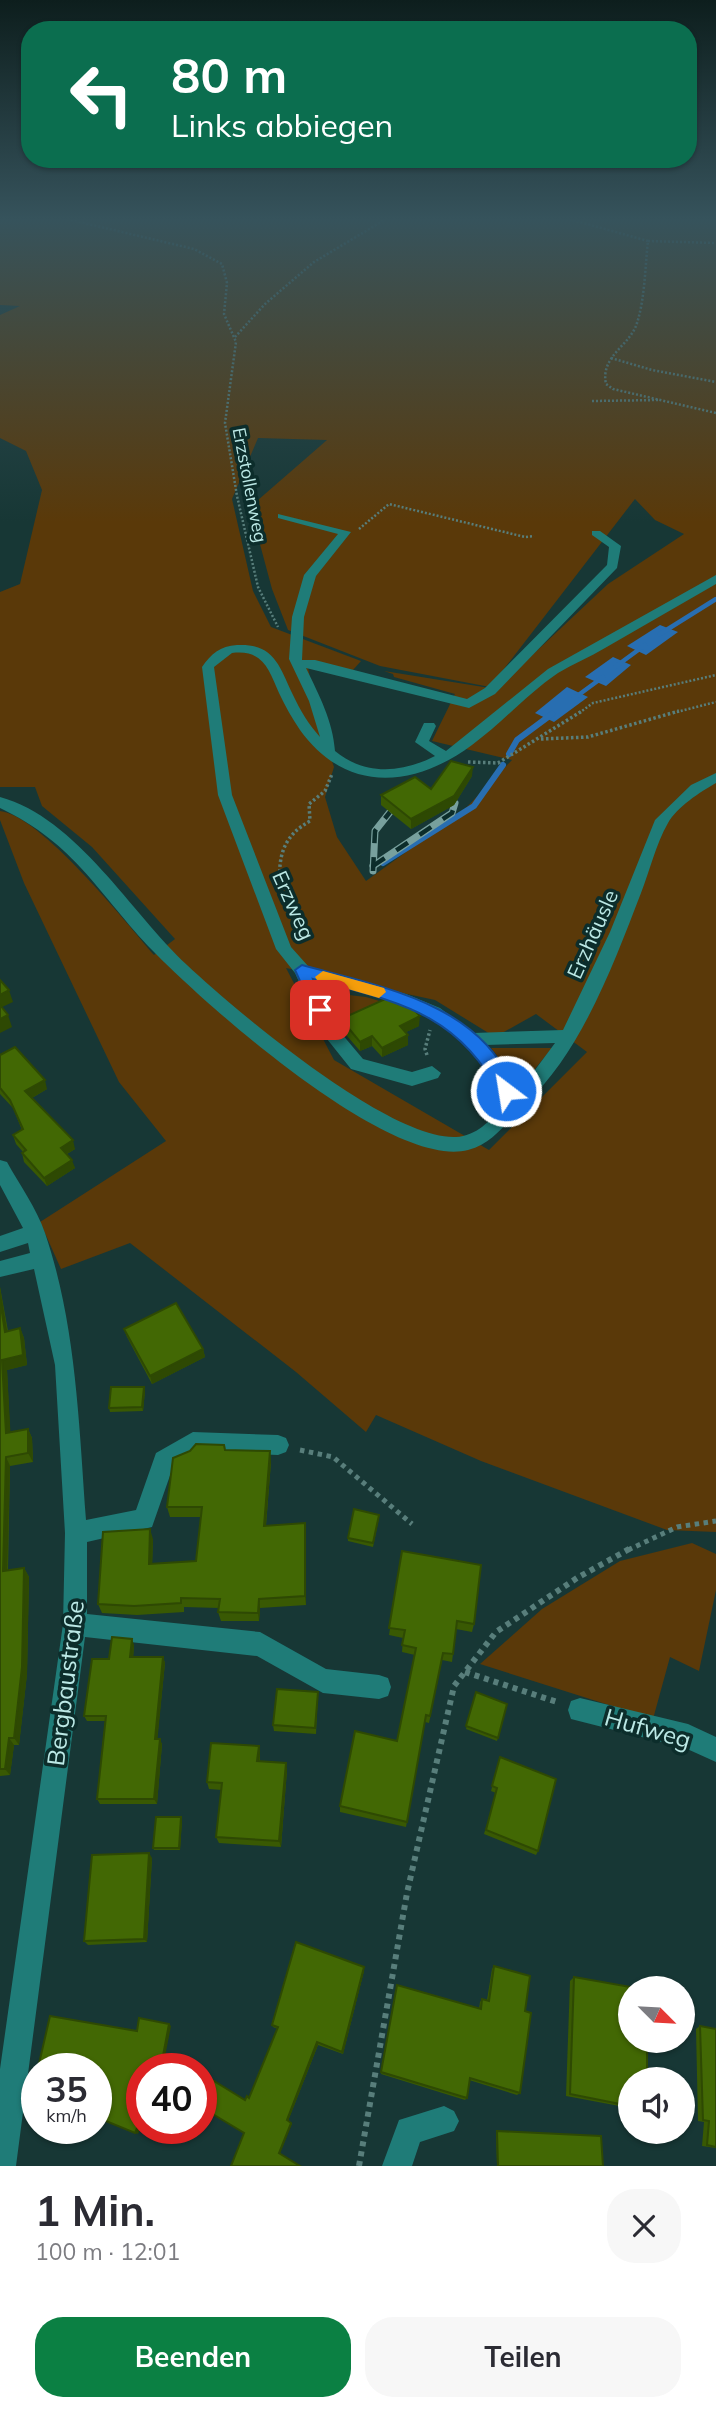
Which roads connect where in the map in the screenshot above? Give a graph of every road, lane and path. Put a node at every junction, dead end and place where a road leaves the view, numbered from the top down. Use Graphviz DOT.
graph roads {
  1 [pos="226,320"];
  2 [pos="250,320"];
  3 [pos="637,320"];
  4 [pos="235,337"];
  5 [pos="611,358"];
  6 [pos="716,382"];
  7 [pos="665,399"];
  8 [pos="592,401"];
  9 [pos="716,413"];
  10 [pos="282,516"];
  11 [pos="345,532"];
  12 [pos="596,533"];
  13 [pos="534,536"];
  14 [pos="716,579"];
  15 [pos="296,661"];
  16 [pos="716,675"];
  17 [pos="716,702"];
  18 [pos="429,726"];
  19 [pos="541,739"];
  20 [pos="328,753"];
  21 [pos="446,757"];
  22 [pos="716,777"];
  23 [pos="332,779"];
  24 [pos="0,802"];
  25 [pos="271,919"];
  26 [pos="302,970"];
  27 [pos="434,1012"];
  28 [pos="569,1036"];
  29 [pos="470,1039"];
  30 [pos="432,1073"];
  31 [pos="511,1106"];
  32 [pos="0,1167"];
  33 [pos="35,1233"];
  34 [pos="0,1244"];
  35 [pos="43,1258"];
  36 [pos="0,1269"];
  37 [pos="278,1445"];
  38 [pos="716,1521"];
  39 [pos="412,1524"];
  40 [pos="76,1533"];
  41 [pos="75,1624"];
  42 [pos="464,1672"];
  43 [pos="379,1687"];
  44 [pos="580,1710"];
  45 [pos="716,1750"];
  46 [pos="444,2121"];
  47 [pos="1,2166"];
  48 [pos="359,2166"];
  49 [pos="397,2166"];
  1 -- 4 [label="path, Erzstollenweg"];
  2 -- 4 [label="path"];
  3 -- 5 [label="path"];
  4 -- 15 [label="path, Erzstollenweg"];
  5 -- 6 [label="path"];
  5 -- 7 [label="path"];
  7 -- 8 [label="path"];
  7 -- 9 [label="path"];
  10 -- 11 [label="street"];
  11 -- 13 [label="path"];
  11 -- 15 [label="street"];
  12 -- 15 [label="street"];
  14 -- 21 [label="street, Erzweg"];
  15 -- 20 [label="street"];
  16 -- 19 [label="path"];
  17 -- 19 [label="path"];
  18 -- 21 [label="street"];
  19 -- 21 [label="path"];
  20 -- 21 [label="street, Erzweg"];
  20 -- 25 [label="street, Erzweg"];
  22 -- 28 [label="street, Erzhäusle"];
  23 -- 25 [label="path"];
  24 -- 31 [label="street"];
  25 -- 26 [label="street, Erzweg"];
  26 -- 27 [label="street, Erzweg"];
  26 -- 30 [label="street"];
  27 -- 29 [label="street, Erzweg"];
  27 -- 30 [label="path"];
  28 -- 29 [label="street"];
  28 -- 31 [label="street, Erzhäusle"];
  29 -- 31 [label="street, Erzweg"];
  32 -- 33 [label="street, Bergbaustraße"];
  33 -- 34 [label="street"];
  33 -- 35 [label="street, Bergbaustraße"];
  35 -- 36 [label="street"];
  35 -- 40 [label="street, Bergbaustraße"];
  37 -- 39 [label="path"];
  37 -- 40 [label="street"];
  38 -- 42 [label="path"];
  40 -- 41 [label="street, Bergbaustraße"];
  41 -- 43 [label="street"];
  41 -- 47 [label="street, Bergbaustraße"];
  42 -- 44 [label="path"];
  42 -- 48 [label="path"];
  44 -- 45 [label="street, Hufweg"];
  46 -- 49 [label="street"];
}
